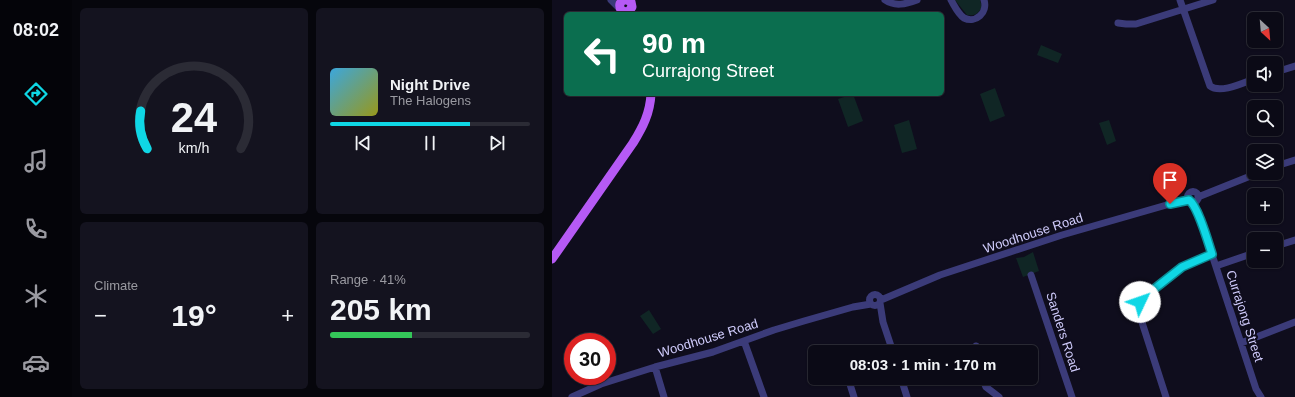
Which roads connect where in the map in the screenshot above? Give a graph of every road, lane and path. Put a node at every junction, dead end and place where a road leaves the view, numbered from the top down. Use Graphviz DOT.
graph roads {
  1 [pos="611,0"];
  2 [pos="885,0"];
  3 [pos="917,0"];
  4 [pos="951,0"];
  5 [pos="984,0"];
  6 [pos="1180,0"];
  7 [pos="1213,0"];
  8 [pos="626,5"];
  9 [pos="1183,9"];
  10 [pos="1118,23"];
  11 [pos="1295,66"];
  12 [pos="1283,70"];
  13 [pos="1247,81"];
  14 [pos="651,96"];
  15 [pos="1295,160"];
  16 [pos="1283,164"];
  17 [pos="1247,177"];
  18 [pos="1193,198"];
  19 [pos="1295,240"];
  20 [pos="1283,244"];
  21 [pos="1247,255"];
  22 [pos="1212,256"];
  23 [pos="552,259"];
  24 [pos="1216,266"];
  25 [pos="1031,275"];
  26 [pos="876,301"];
  27 [pos="1295,322"];
  28 [pos="744,341"];
  29 [pos="1241,343"];
  30 [pos="891,345"];
  31 [pos="655,367"];
  32 [pos="850,385"];
  33 [pos="903,385"];
  34 [pos="985,385"];
  35 [pos="572,397"];
  36 [pos="664,397"];
  37 [pos="764,397"];
  38 [pos="854,397"];
  39 [pos="907,397"];
  40 [pos="999,397"];
  41 [pos="1072,397"];
  42 [pos="1166,397"];
  43 [pos="1261,397"];
  1 -- 8 [label="street"];
  2 -- 3 [label="street"];
  4 -- 5 [label="street"];
  6 -- 9 [label="street"];
  7 -- 9 [label="street"];
  9 -- 10 [label="street"];
  9 -- 13 [label="street"];
  11 -- 12 [label="street"];
  14 -- 23 [label="main road"];
  15 -- 16 [label="street"];
  17 -- 18 [label="street, Woodhouse Road"];
  18 -- 22 [label="street, Currajong Street"];
  18 -- 26 [label="street, Woodhouse Road"];
  19 -- 20 [label="street"];
  21 -- 24 [label="street"];
  22 -- 24 [label="street, Currajong Street"];
  22 -- 42 [label="street"];
  24 -- 29 [label="street, Currajong Street"];
  25 -- 41 [label="street, Sanders Road"];
  26 -- 28 [label="street, Woodhouse Road"];
  26 -- 30 [label="street"];
  27 -- 29 [label="street"];
  28 -- 31 [label="street, Woodhouse Road"];
  28 -- 37 [label="street"];
  29 -- 43 [label="street, Currajong Street"];
  31 -- 35 [label="street, Woodhouse Road"];
  31 -- 36 [label="street"];
  32 -- 38 [label="street"];
  33 -- 39 [label="street"];
  34 -- 40 [label="street"];
}
